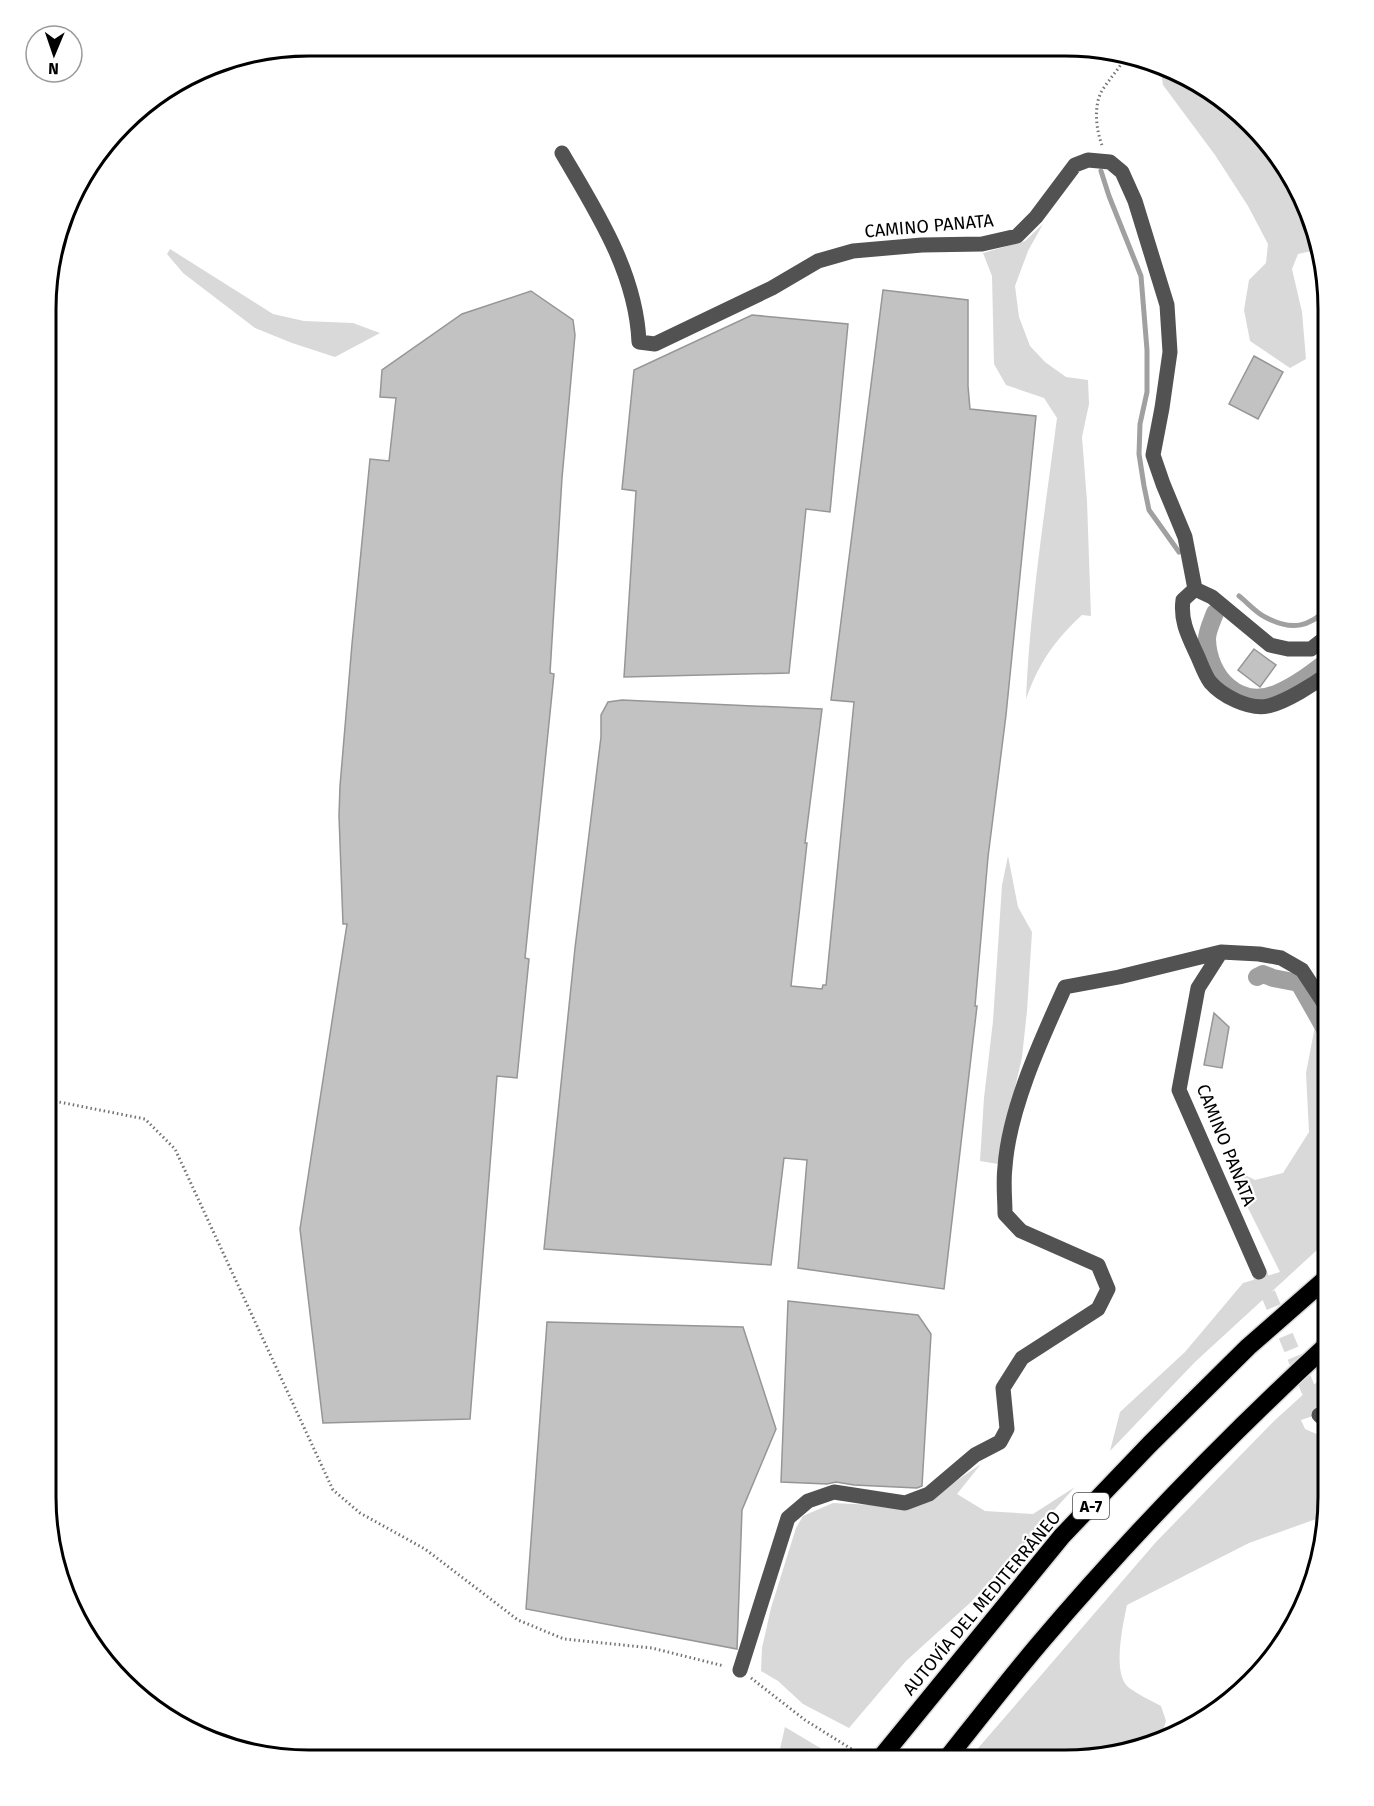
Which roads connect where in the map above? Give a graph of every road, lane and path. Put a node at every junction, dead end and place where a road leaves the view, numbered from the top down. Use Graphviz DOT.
graph roads {
  1 [pos="1123,62"];
  2 [pos="562,153"];
  3 [pos="1110,162"];
  4 [pos="1195,589"];
  5 [pos="1318,644"];
  6 [pos="1318,681"];
  7 [pos="1221,952"];
  8 [pos="1318,994"];
  9 [pos="56,1102"];
  10 [pos="1259,1272"];
  11 [pos="1318,1286"];
  12 [pos="1318,1354"];
  13 [pos="740,1670"];
  14 [pos="853,1750"];
  15 [pos="887,1750"];
  16 [pos="954,1750"];
  1 -- 3 [label="path"];
  2 -- 3 [label="street, CAMINO PANATA"];
  3 -- 4 [label="street"];
  4 -- 5 [label="street"];
  4 -- 6 [label="street"];
  7 -- 8 [label="street"];
  7 -- 10 [label="street, CAMINO PANATA"];
  7 -- 13 [label="street"];
  9 -- 13 [label="path"];
  11 -- 15 [label="highway, AUTOVÍA DEL MEDITERRÁNEO / A-7"];
  12 -- 16 [label="highway"];
  13 -- 14 [label="path"];
}
